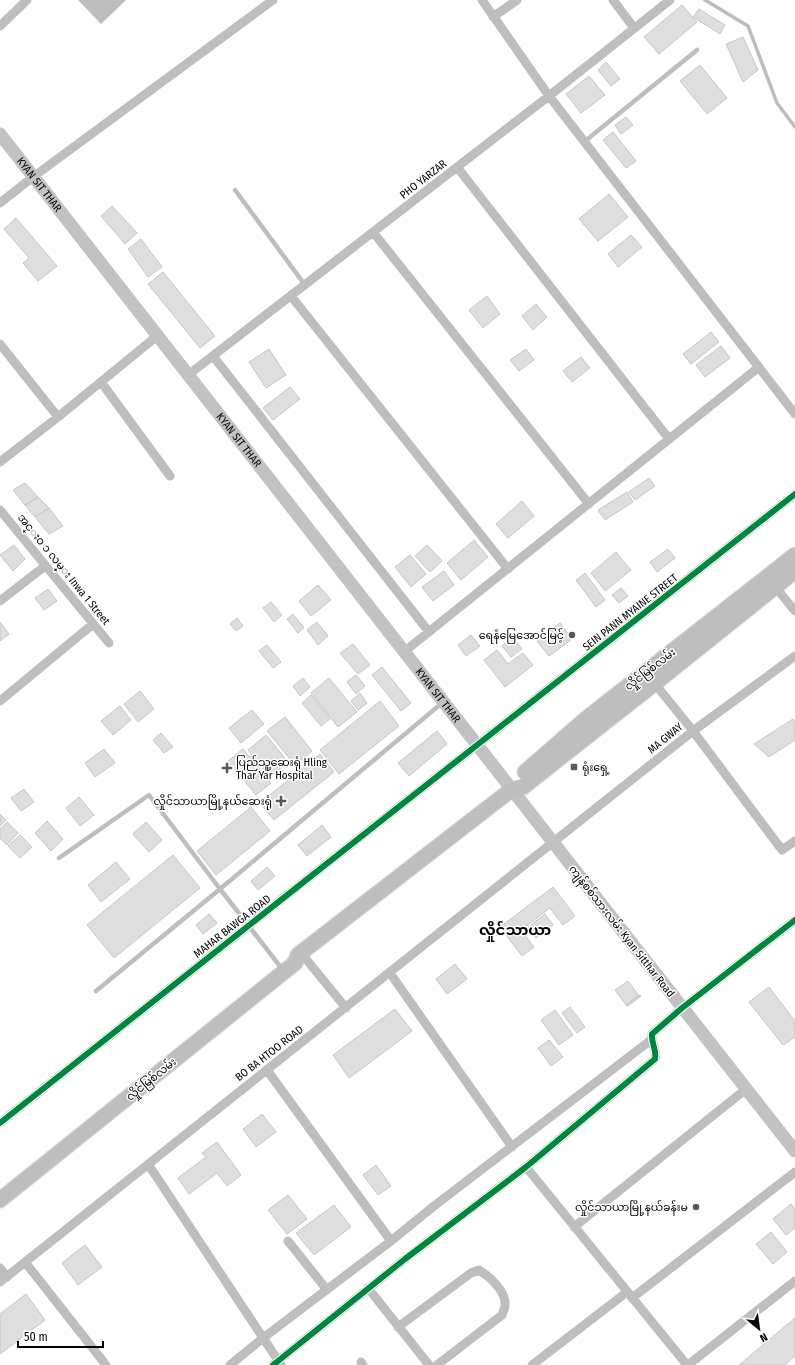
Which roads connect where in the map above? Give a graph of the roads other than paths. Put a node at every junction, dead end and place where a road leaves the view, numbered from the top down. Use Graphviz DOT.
graph roads {
  1 [pos="27,0"];
  2 [pos="273,0"];
  3 [pos="482,0"];
  4 [pos="518,0"];
  5 [pos="614,0"];
  6 [pos="670,0"];
  7 [pos="493,17"];
  8 [pos="0,26"];
  9 [pos="634,28"];
  10 [pos="696,50"];
  11 [pos="549,96"];
  12 [pos="0,134"];
  13 [pos="584,142"];
  14 [pos="457,167"];
  15 [pos="33,177"];
  16 [pos="235,190"];
  17 [pos="0,203"];
  18 [pos="373,232"];
  19 [pos="305,285"];
  20 [pos="291,296"];
  21 [pos="157,336"];
  22 [pos="0,344"];
  23 [pos="213,356"];
  24 [pos="759,367"];
  25 [pos="188,375"];
  26 [pos="101,382"];
  27 [pos="795,414"];
  28 [pos="58,417"];
  29 [pos="669,439"];
  30 [pos="0,462"];
  31 [pos="170,476"];
  32 [pos="795,494"];
  33 [pos="589,504"];
  34 [pos="0,510"];
  35 [pos="795,555"];
  36 [pos="45,566"];
  37 [pos="508,569"];
  38 [pos="795,571"];
  39 [pos="771,582"];
  40 [pos="0,601"];
  41 [pos="795,611"];
  42 [pos="93,624"];
  43 [pos="429,632"];
  44 [pos="109,644"];
  45 [pos="405,651"];
  46 [pos="795,656"];
  47 [pos="651,678"];
  48 [pos="0,701"];
  49 [pos="443,702"];
  50 [pos="693,731"];
  51 [pos="478,746"];
  52 [pos="511,790"];
  53 [pos="795,841"];
  54 [pos="553,843"];
  55 [pos="59,858"];
  56 [pos="220,889"];
  57 [pos="795,920"];
  58 [pos="248,925"];
  59 [pos="300,954"];
  60 [pos="281,968"];
  61 [pos="390,973"];
  62 [pos="96,991"];
  63 [pos="346,1008"];
  64 [pos="682,1008"];
  65 [pos="651,1040"];
  66 [pos="267,1070"];
  67 [pos="746,1090"];
  68 [pos="0,1123"];
  69 [pos="512,1147"];
  70 [pos="795,1151"];
  71 [pos="148,1164"];
  72 [pos="526,1167"];
  73 [pos="795,1172"];
  74 [pos="0,1188"];
  75 [pos="0,1200"];
  76 [pos="574,1227"];
  77 [pos="288,1241"];
  78 [pos="392,1241"];
  79 [pos="25,1262"];
  80 [pos="0,1268"];
  81 [pos="3,1279"];
  82 [pos="795,1281"];
  83 [pos="368,1288"];
  84 [pos="327,1290"];
  85 [pos="630,1295"];
  86 [pos="398,1326"];
  87 [pos="263,1338"];
  88 [pos="277,1364"];
  89 [pos="106,1365"];
  90 [pos="230,1365"];
  91 [pos="429,1365"];
  92 [pos="437,1365"];
  93 [pos="532,1365"];
  94 [pos="688,1365"];
  1 -- 8 [label="street"];
  2 -- 15 [label="street"];
  3 -- 7 [label="street"];
  4 -- 7 [label="street"];
  5 -- 9 [label="street"];
  6 -- 9 [label="street, PHO YARZAR"];
  7 -- 11 [label="street"];
  9 -- 11 [label="street, PHO YARZAR"];
  10 -- 13 [label="lane"];
  11 -- 13 [label="street"];
  11 -- 14 [label="street, PHO YARZAR"];
  12 -- 15 [label="main road, KYAN SIT THAR"];
  13 -- 24 [label="street"];
  14 -- 18 [label="street, PHO YARZAR"];
  14 -- 29 [label="street"];
  15 -- 17 [label="street"];
  15 -- 21 [label="main road, KYAN SIT THAR"];
  16 -- 19 [label="lane"];
  18 -- 19 [label="street, PHO YARZAR"];
  18 -- 33 [label="street"];
  19 -- 20 [label="street, PHO YARZAR"];
  20 -- 23 [label="street, PHO YARZAR"];
  20 -- 37 [label="street"];
  21 -- 25 [label="main road, KYAN SIT THAR"];
  21 -- 26 [label="street"];
  22 -- 28 [label="street"];
  23 -- 25 [label="street, PHO YARZAR"];
  23 -- 43 [label="street"];
  24 -- 27 [label="street"];
  24 -- 29 [label="street"];
  25 -- 45 [label="main road, KYAN SIT THAR"];
  26 -- 28 [label="street"];
  26 -- 31 [label="street"];
  28 -- 30 [label="street"];
  29 -- 33 [label="street"];
  32 -- 51 [label="street, SEIN PANN MYAINE STREET"];
  33 -- 37 [label="street"];
  34 -- 36 [label="street, အင္းဝ ၁ လမ္း Inwa 1 Street"];
  35 -- 39 [label="main road, လှိုင်မြစ်လမ်း"];
  36 -- 40 [label="street"];
  36 -- 42 [label="street, အင္းဝ ၁ လမ္း Inwa 1 Street"];
  37 -- 43 [label="street"];
  38 -- 39 [label="main road, လှိုင်မြစ်လမ်း"];
  39 -- 41 [label="street"];
  39 -- 47 [label="main road, လှိုင်မြစ်လမ်း"];
  42 -- 44 [label="street, အင္းဝ ၁ လမ္း Inwa 1 Street"];
  42 -- 48 [label="street"];
  43 -- 45 [label="street"];
  45 -- 49 [label="main road, KYAN SIT THAR"];
  46 -- 50 [label="street, MA GWAY"];
  47 -- 50 [label="street"];
  47 -- 52 [label="main road, လှိုင်မြစ်လမ်း"];
  49 -- 51 [label="main road, KYAN SIT THAR"];
  49 -- 56 [label="lane"];
  50 -- 53 [label="street"];
  50 -- 54 [label="street, MA GWAY"];
  51 -- 52 [label="main road, KYAN SIT THAR"];
  51 -- 58 [label="street, MAHAR BAWGA ROAD"];
  52 -- 54 [label="main road, ကျန်စစ်သားလမ်း Kyan Sitthar Road"];
  52 -- 59 [label="main road, လှိုင်မြစ်လမ်း"];
  54 -- 61 [label="street, BO BA HTOO ROAD"];
  54 -- 64 [label="main road, ကျန်စစ်သားလမ်း Kyan Sitthar Road"];
  55 -- 56 [label="lane"];
  56 -- 58 [label="lane"];
  56 -- 62 [label="lane"];
  57 -- 64 [label="street"];
  58 -- 60 [label="lane"];
  58 -- 68 [label="street, MAHAR BAWGA ROAD"];
  59 -- 60 [label="main road, လှိုင်မြစ်လမ်း"];
  59 -- 63 [label="street"];
  60 -- 74 [label="main road, လှိုင်မြစ်လမ်း"];
  60 -- 75 [label="main road, လှိုင်မြစ်လမ်း"];
  61 -- 63 [label="street, BO BA HTOO ROAD"];
  61 -- 69 [label="street"];
  63 -- 66 [label="street, BO BA HTOO ROAD"];
  64 -- 65 [label="street"];
  64 -- 67 [label="main road, ကျန်စစ်သားလမ်း Kyan Sitthar Road"];
  65 -- 69 [label="street"];
  65 -- 72 [label="street"];
  66 -- 71 [label="street, BO BA HTOO ROAD"];
  66 -- 78 [label="street"];
  67 -- 70 [label="main road, ကျန်စစ်သားလမ်း Kyan Sitthar Road"];
  67 -- 76 [label="street"];
  69 -- 78 [label="street"];
  71 -- 79 [label="street, BO BA HTOO ROAD"];
  71 -- 87 [label="street"];
  72 -- 76 [label="street"];
  72 -- 83 [label="street"];
  73 -- 85 [label="street"];
  76 -- 85 [label="street"];
  77 -- 84 [label="street"];
  78 -- 84 [label="street"];
  79 -- 81 [label="street, BO BA HTOO ROAD"];
  79 -- 89 [label="street"];
  80 -- 81 [label="street"];
  82 -- 94 [label="street"];
  83 -- 86 [label="street"];
  83 -- 88 [label="street"];
  84 -- 87 [label="street"];
  85 -- 93 [label="street"];
  85 -- 94 [label="street"];
  86 -- 91 [label="street"];
  86 -- 92 [label="street"];
  87 -- 88 [label="street"];
  87 -- 90 [label="street"];
}
